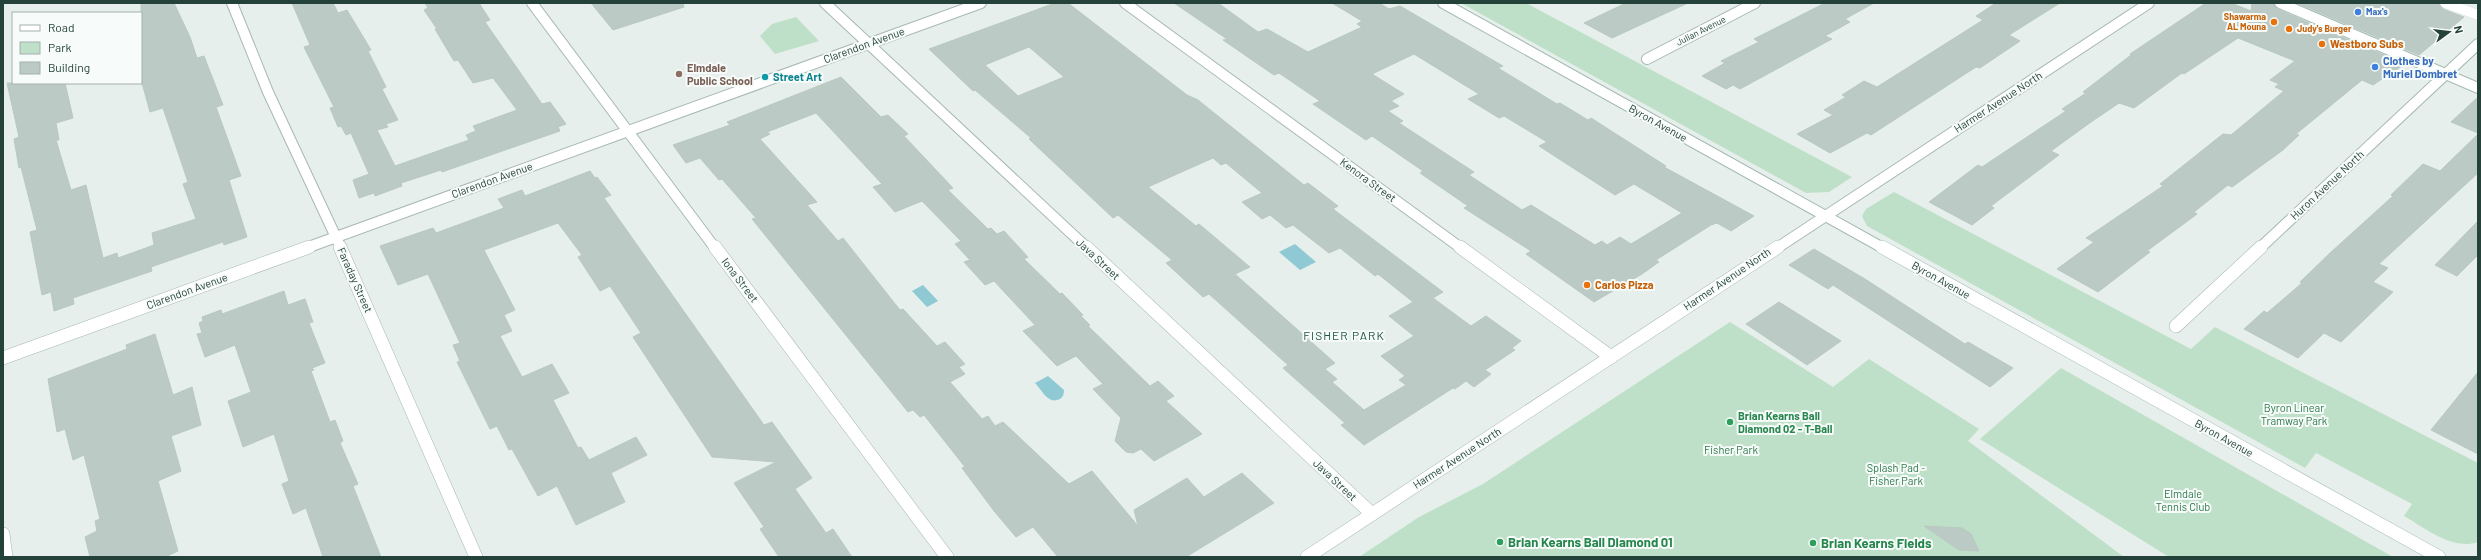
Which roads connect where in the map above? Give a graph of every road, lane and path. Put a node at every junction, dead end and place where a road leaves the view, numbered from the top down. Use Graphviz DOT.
graph roads {
  1 [pos="232,3"];
  2 [pos="532,3"];
  3 [pos="825,3"];
  4 [pos="981,3"];
  5 [pos="1125,3"];
  6 [pos="1443,3"];
  7 [pos="1755,3"];
  8 [pos="2149,3"];
  9 [pos="2280,3"];
  10 [pos="2445,3"];
  11 [pos="2478,15"];
  12 [pos="869,44"];
  13 [pos="2478,44"];
  14 [pos="1647,59"];
  15 [pos="2445,74"];
  16 [pos="2478,88"];
  17 [pos="629,131"];
  18 [pos="1824,215"];
  19 [pos="336,237"];
  20 [pos="2176,326"];
  21 [pos="1611,356"];
  22 [pos="3,358"];
  23 [pos="1372,514"];
  24 [pos="3,534"];
  25 [pos="6,557"];
  26 [pos="476,557"];
  27 [pos="947,557"];
  28 [pos="1307,557"];
  29 [pos="2440,557"];
  1 -- 19 [label="street, Faraday Street"];
  2 -- 17 [label="street, Iona Street"];
  3 -- 12 [label="street, Java Street"];
  4 -- 12 [label="street, Clarendon Avenue"];
  5 -- 21 [label="street, Kenora Street"];
  6 -- 18 [label="street, Byron Avenue"];
  7 -- 14 [label="street, Julian Avenue"];
  8 -- 18 [label="street, Harmer Avenue North"];
  9 -- 15 [label="street"];
  10 -- 11 [label="lane"];
  12 -- 17 [label="street, Clarendon Avenue"];
  12 -- 23 [label="street, Java Street"];
  13 -- 15 [label="street, Huron Avenue North"];
  15 -- 16 [label="street"];
  15 -- 20 [label="street, Huron Avenue North"];
  17 -- 19 [label="street, Clarendon Avenue"];
  17 -- 27 [label="street, Iona Street"];
  18 -- 21 [label="street, Harmer Avenue North"];
  18 -- 29 [label="street, Byron Avenue"];
  19 -- 22 [label="street, Clarendon Avenue"];
  19 -- 26 [label="street, Faraday Street"];
  21 -- 23 [label="street, Harmer Avenue North"];
  23 -- 28 [label="street, Harmer Avenue North"];
  24 -- 25 [label="street"];
}
